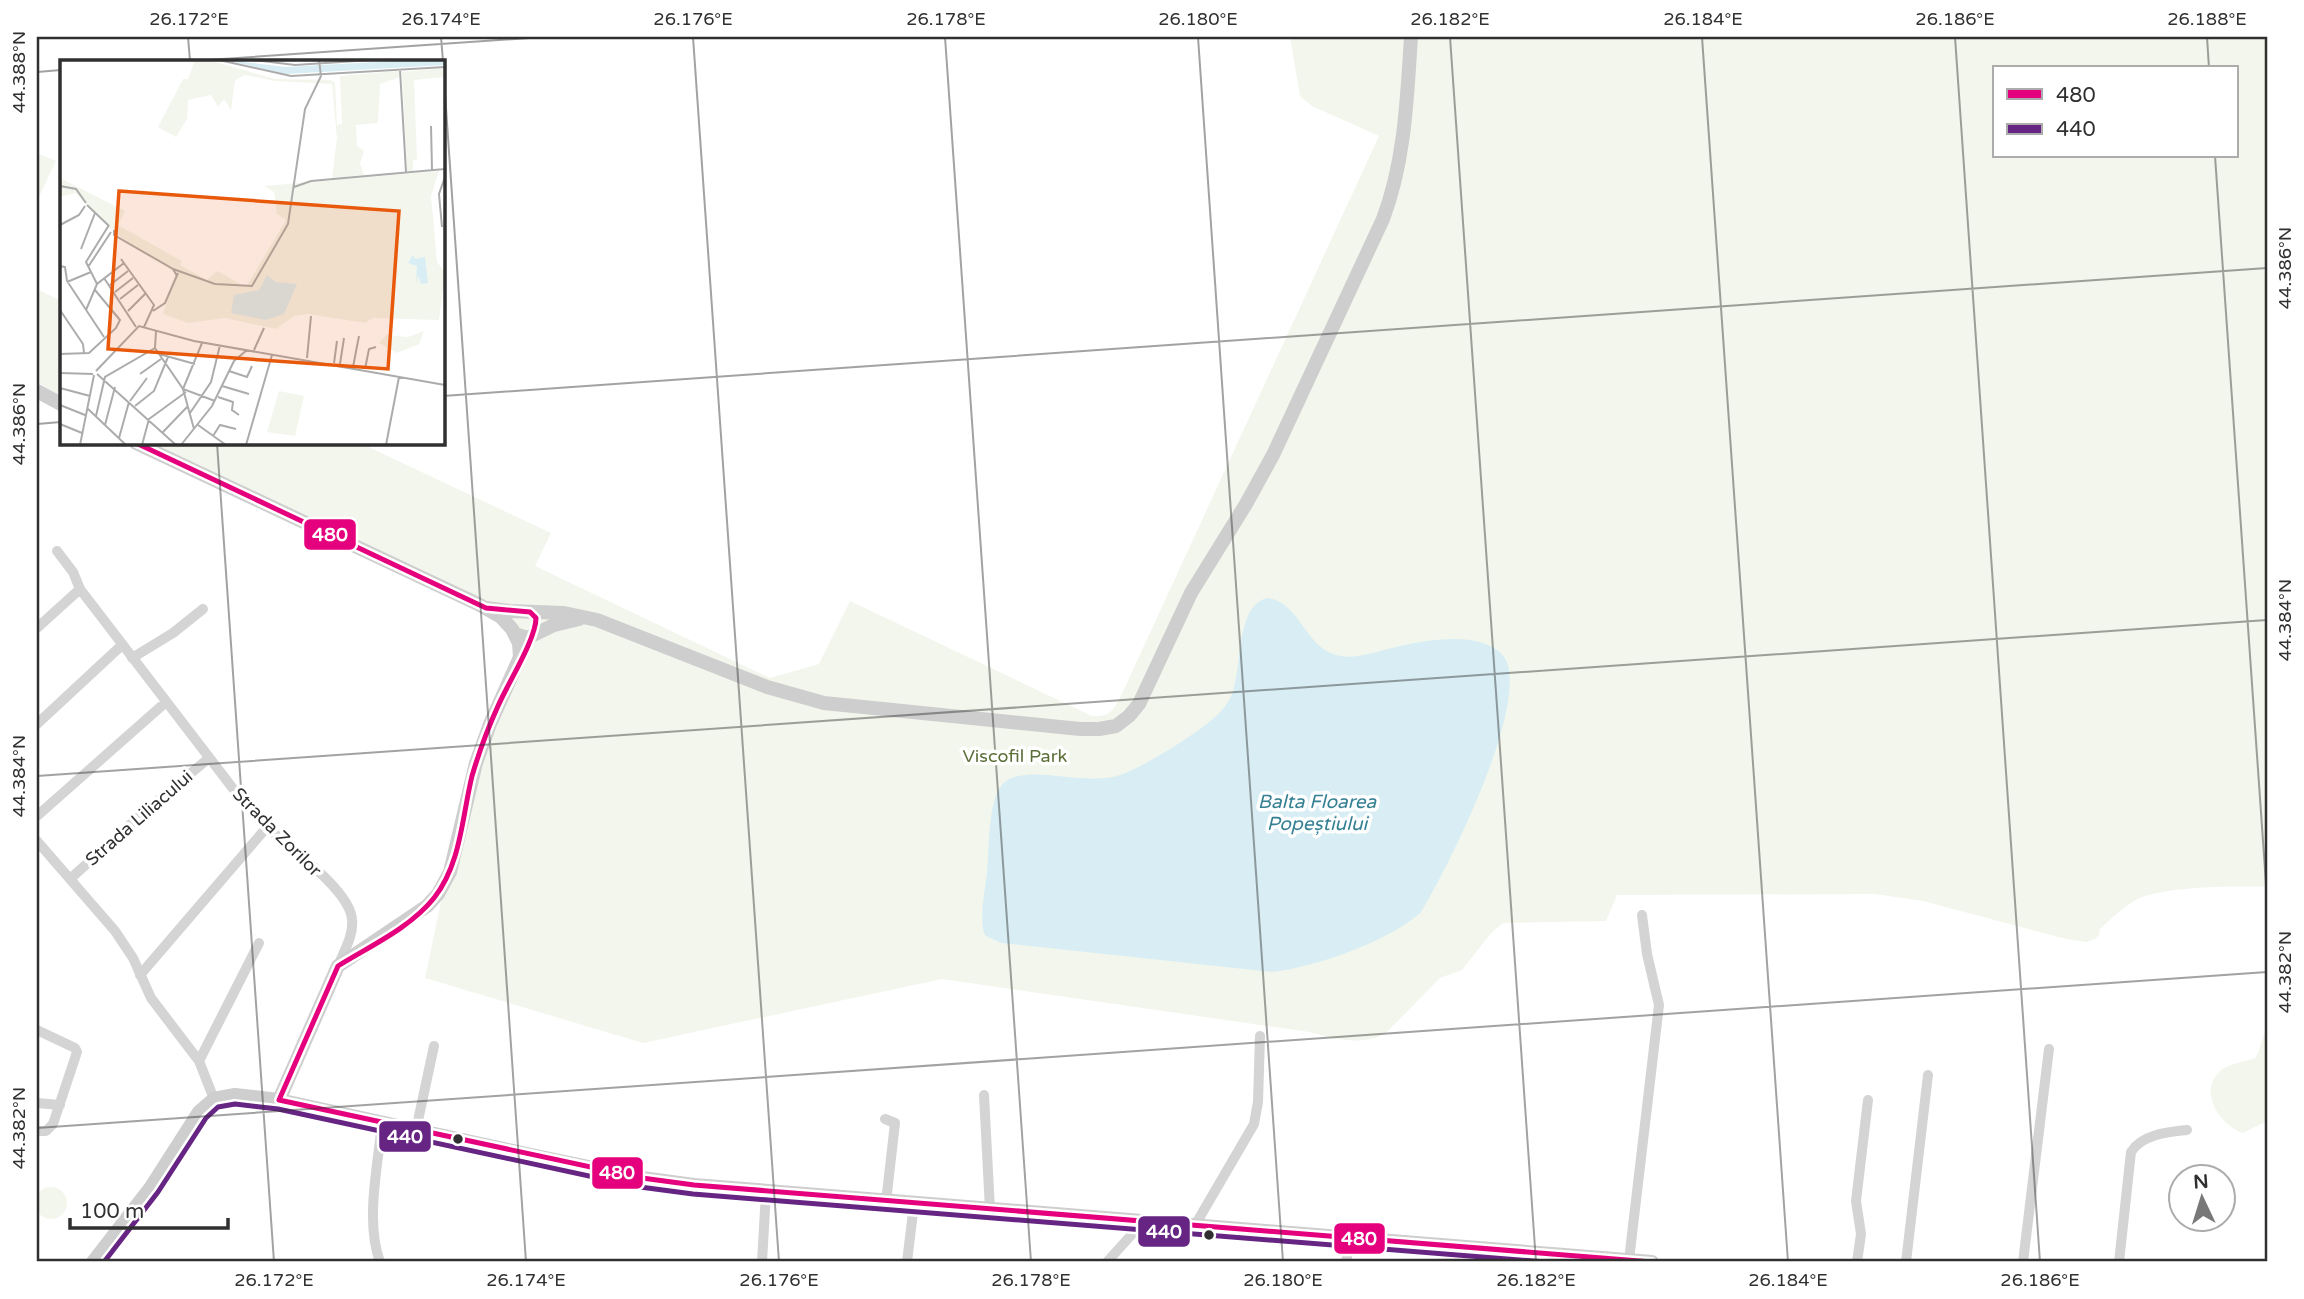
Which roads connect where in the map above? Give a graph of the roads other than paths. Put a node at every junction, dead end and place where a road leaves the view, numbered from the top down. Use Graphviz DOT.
graph roads {
  1 [pos="1411,37"];
  2 [pos="37,391"];
  3 [pos="60,403"];
  4 [pos="138,444"];
  5 [pos="57,551"];
  6 [pos="80,589"];
  7 [pos="203,608"];
  8 [pos="486,608"];
  9 [pos="523,612"];
  10 [pos="587,618"];
  11 [pos="37,628"];
  12 [pos="513,631"];
  13 [pos="532,636"];
  14 [pos="122,645"];
  15 [pos="132,658"];
  16 [pos="519,662"];
  17 [pos="166,702"];
  18 [pos="37,724"];
  19 [pos="208,758"];
  20 [pos="37,816"];
  21 [pos="267,827"];
  22 [pos="37,841"];
  23 [pos="70,878"];
  24 [pos="1642,915"];
  25 [pos="259,943"];
  26 [pos="338,966"];
  27 [pos="140,975"];
  28 [pos="37,1030"];
  29 [pos="1260,1036"];
  30 [pos="434,1046"];
  31 [pos="2049,1049"];
  32 [pos="199,1061"];
  33 [pos="1928,1075"];
  34 [pos="984,1095"];
  35 [pos="214,1099"];
  36 [pos="279,1100"];
  37 [pos="1868,1100"];
  38 [pos="37,1103"];
  39 [pos="60,1105"];
  40 [pos="885,1119"];
  41 [pos="382,1123"];
  42 [pos="416,1130"];
  43 [pos="2188,1130"];
  44 [pos="37,1131"];
  45 [pos="766,1192"];
  46 [pos="886,1202"];
  47 [pos="914,1204"];
  48 [pos="990,1210"];
  49 [pos="1142,1223"];
  50 [pos="1194,1227"];
  51 [pos="1351,1238"];
  52 [pos="1629,1260"];
  53 [pos="93,1262"];
  54 [pos="380,1262"];
  55 [pos="762,1262"];
  56 [pos="907,1262"];
  57 [pos="1107,1262"];
  58 [pos="1346,1262"];
  59 [pos="1652,1262"];
  60 [pos="1857,1262"];
  61 [pos="1906,1262"];
  62 [pos="2023,1262"];
  63 [pos="2119,1262"];
  1 -- 10 [label="street"];
  2 -- 3 [label="street"];
  4 -- 8 [label="street"];
  5 -- 6 [label="street, Strada Zorilor"];
  6 -- 11 [label="street"];
  6 -- 14 [label="street, Strada Zorilor"];
  7 -- 15 [label="street"];
  8 -- 9 [label="street"];
  8 -- 12 [label="street"];
  9 -- 10 [label="street"];
  9 -- 12 [label="street"];
  9 -- 13 [label="street"];
  10 -- 13 [label="street"];
  12 -- 13 [label="street"];
  12 -- 16 [label="street"];
  13 -- 16 [label="street"];
  14 -- 15 [label="street, Strada Zorilor"];
  14 -- 18 [label="street"];
  15 -- 17 [label="street, Strada Zorilor"];
  16 -- 26 [label="street"];
  17 -- 19 [label="street, Strada Zorilor"];
  17 -- 20 [label="street"];
  19 -- 21 [label="street, Strada Zorilor"];
  19 -- 23 [label="street, Strada Liliacului"];
  21 -- 26 [label="street, Strada Zorilor"];
  21 -- 27 [label="street"];
  22 -- 23 [label="street"];
  23 -- 27 [label="street"];
  24 -- 52 [label="street"];
  25 -- 32 [label="street"];
  26 -- 36 [label="street, Strada Zorilor"];
  27 -- 32 [label="street"];
  28 -- 39 [label="street"];
  29 -- 50 [label="street"];
  30 -- 42 [label="street"];
  31 -- 62 [label="street"];
  32 -- 35 [label="street"];
  33 -- 61 [label="street"];
  34 -- 48 [label="street"];
  35 -- 36 [label="street"];
  35 -- 53 [label="street"];
  36 -- 41 [label="street"];
  37 -- 60 [label="street"];
  38 -- 39 [label="street"];
  39 -- 44 [label="street"];
  40 -- 46 [label="street"];
  41 -- 42 [label="street"];
  41 -- 54 [label="street"];
  42 -- 45 [label="street"];
  43 -- 63 [label="street"];
  45 -- 46 [label="street"];
  45 -- 55 [label="street"];
  46 -- 47 [label="street"];
  47 -- 48 [label="street"];
  47 -- 56 [label="street"];
  48 -- 49 [label="street"];
  49 -- 50 [label="street"];
  49 -- 57 [label="street"];
  50 -- 51 [label="street"];
  51 -- 52 [label="street"];
  51 -- 58 [label="street"];
  52 -- 59 [label="street"];
}
